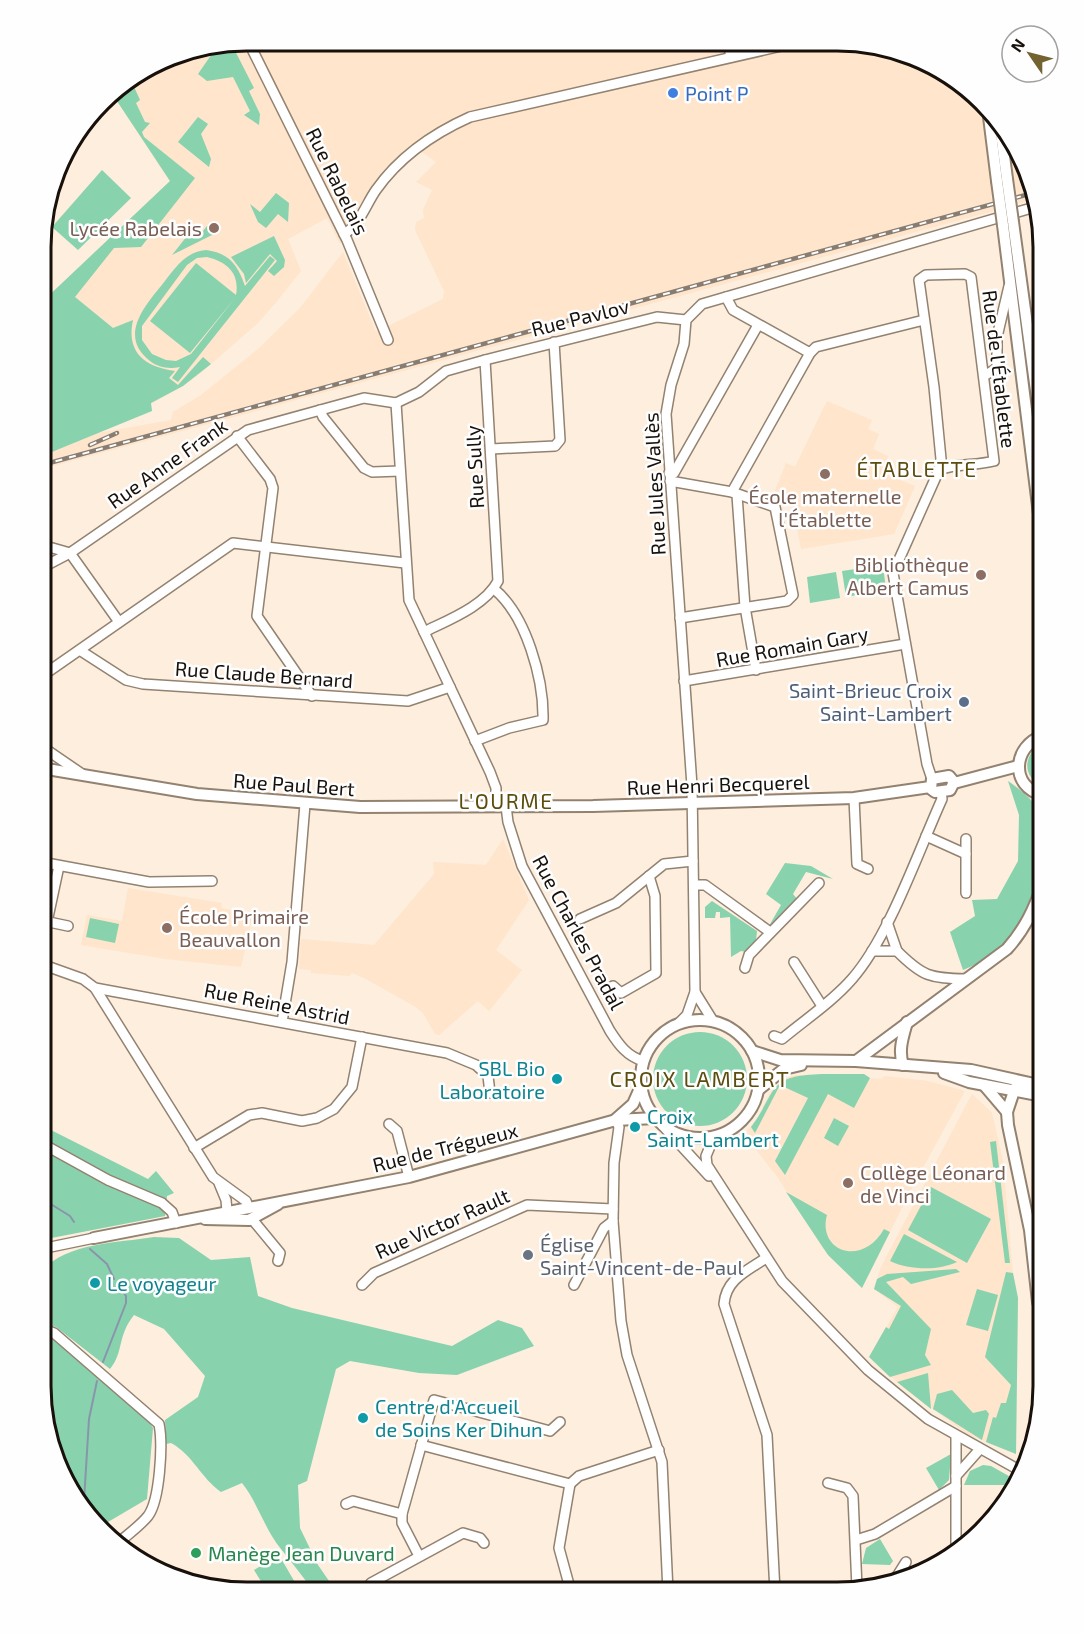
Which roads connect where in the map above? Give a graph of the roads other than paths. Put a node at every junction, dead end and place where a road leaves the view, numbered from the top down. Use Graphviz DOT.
graph roads {
  1 [pos="253,51"];
  2 [pos="730,51"];
  3 [pos="758,51"];
  4 [pos="731,57"];
  5 [pos="991,127"];
  6 [pos="1001,141"];
  7 [pos="1002,180"];
  8 [pos="1029,209"];
  9 [pos="1008,223"];
  10 [pos="344,234"];
  11 [pos="1010,283"];
  12 [pos="726,297"];
  13 [pos="686,320"];
  14 [pos="924,320"];
  15 [pos="758,325"];
  16 [pos="388,340"];
  17 [pos="554,342"];
  18 [pos="810,353"];
  19 [pos="484,360"];
  20 [pos="984,376"];
  21 [pos="1033,377"];
  22 [pos="396,403"];
  23 [pos="320,410"];
  24 [pos="237,436"];
  25 [pos="491,449"];
  26 [pos="1033,466"];
  27 [pos="939,470"];
  28 [pos="400,471"];
  29 [pos="669,477"];
  30 [pos="734,493"];
  31 [pos="266,546"];
  32 [pos="51,548"];
  33 [pos="70,553"];
  34 [pos="51,563"];
  35 [pos="405,563"];
  36 [pos="494,589"];
  37 [pos="745,607"];
  38 [pos="680,618"];
  39 [pos="119,622"];
  40 [pos="424,632"];
  41 [pos="905,644"];
  42 [pos="81,651"];
  43 [pos="756,670"];
  44 [pos="51,672"];
  45 [pos="684,681"];
  46 [pos="450,687"];
  47 [pos="312,696"];
  48 [pos="475,741"];
  49 [pos="1033,741"];
  50 [pos="51,752"];
  51 [pos="1018,765"];
  52 [pos="51,769"];
  53 [pos="82,774"];
  54 [pos="934,786"];
  55 [pos="1033,789"];
  56 [pos="854,798"];
  57 [pos="692,802"];
  58 [pos="305,804"];
  59 [pos="501,806"];
  60 [pos="926,836"];
  61 [pos="966,839"];
  62 [pos="966,854"];
  63 [pos="693,861"];
  64 [pos="51,864"];
  65 [pos="58,866"];
  66 [pos="868,869"];
  67 [pos="649,876"];
  68 [pos="212,881"];
  69 [pos="819,884"];
  70 [pos="693,885"];
  71 [pos="966,893"];
  72 [pos="51,894"];
  73 [pos="1033,906"];
  74 [pos="580,919"];
  75 [pos="887,921"];
  76 [pos="51,922"];
  77 [pos="68,926"];
  78 [pos="770,932"];
  79 [pos="872,951"];
  80 [pos="897,951"];
  81 [pos="794,962"];
  82 [pos="51,968"];
  83 [pos="745,968"];
  84 [pos="966,979"];
  85 [pos="614,986"];
  86 [pos="95,988"];
  87 [pos="695,992"];
  88 [pos="822,1006"];
  89 [pos="282,1022"];
  90 [pos="713,1022"];
  91 [pos="907,1022"];
  92 [pos="679,1023"];
  93 [pos="774,1036"];
  94 [pos="362,1037"];
  95 [pos="752,1051"];
  96 [pos="643,1061"];
  97 [pos="856,1061"];
  98 [pos="816,1062"];
  99 [pos="903,1065"];
  100 [pos="929,1068"];
  101 [pos="1033,1084"];
  102 [pos="984,1085"];
  103 [pos="1033,1085"];
  104 [pos="641,1086"];
  105 [pos="758,1089"];
  106 [pos="1013,1090"];
  107 [pos="490,1093"];
  108 [pos="1033,1094"];
  109 [pos="1007,1112"];
  110 [pos="616,1120"];
  111 [pos="658,1121"];
  112 [pos="389,1124"];
  113 [pos="714,1137"];
  114 [pos="51,1148"];
  115 [pos="194,1148"];
  116 [pos="409,1177"];
  117 [pos="219,1183"];
  118 [pos="726,1193"];
  119 [pos="281,1202"];
  120 [pos="251,1204"];
  121 [pos="613,1209"];
  122 [pos="226,1211"];
  123 [pos="202,1218"];
  124 [pos="243,1220"];
  125 [pos="614,1221"];
  126 [pos="176,1223"];
  127 [pos="94,1238"];
  128 [pos="51,1247"];
  129 [pos="1033,1257"];
  130 [pos="766,1258"];
  131 [pos="278,1261"];
  132 [pos="362,1285"];
  133 [pos="574,1285"];
  134 [pos="51,1333"];
  135 [pos="560,1422"];
  136 [pos="956,1436"];
  137 [pos="421,1445"];
  138 [pos="980,1449"];
  139 [pos="659,1450"];
  140 [pos="1015,1468"];
  141 [pos="956,1481"];
  142 [pos="828,1483"];
  143 [pos="570,1484"];
  144 [pos="346,1504"];
  145 [pos="402,1514"];
  146 [pos="124,1538"];
  147 [pos="856,1540"];
  148 [pos="956,1541"];
  149 [pos="484,1543"];
  150 [pos="419,1556"];
  151 [pos="906,1562"];
  152 [pos="901,1571"];
  153 [pos="857,1580"];
  154 [pos="377,1582"];
  155 [pos="568,1582"];
  156 [pos="668,1582"];
  157 [pos="774,1582"];
  1 -- 10 [label="street, Rue Rabelais"];
  2 -- 4 [label="street"];
  3 -- 4 [label="street"];
  4 -- 10 [label="street"];
  5 -- 7 [label="main road"];
  6 -- 7 [label="main road"];
  7 -- 9 [label="main road, bridge"];
  8 -- 12 [label="street"];
  9 -- 11 [label="main road"];
  9 -- 21 [label="main road"];
  10 -- 16 [label="street, Rue Rabelais"];
  11 -- 20 [label="street"];
  11 -- 26 [label="main road"];
  12 -- 13 [label="street"];
  12 -- 15 [label="street"];
  13 -- 17 [label="street, Rue Pavlov"];
  13 -- 29 [label="street, Rue Jules Vallès"];
  14 -- 18 [label="street"];
  14 -- 20 [label="street, Rue de l'Établette"];
  14 -- 27 [label="street, Rue de l'Établette"];
  15 -- 18 [label="street"];
  15 -- 29 [label="street"];
  17 -- 19 [label="street, Rue Pavlov"];
  17 -- 25 [label="street"];
  18 -- 30 [label="street"];
  19 -- 22 [label="street"];
  19 -- 25 [label="street, Rue Sully"];
  20 -- 27 [label="street, Rue de l'Établette"];
  22 -- 23 [label="street, Rue Anne Frank"];
  22 -- 28 [label="street, Rue Charles Pradal"];
  23 -- 24 [label="street, Rue Anne Frank"];
  23 -- 28 [label="street"];
  24 -- 31 [label="street"];
  24 -- 33 [label="street, Rue Anne Frank"];
  25 -- 36 [label="street, Rue Sully"];
  27 -- 41 [label="street"];
  28 -- 35 [label="street, Rue Charles Pradal"];
  29 -- 30 [label="street"];
  29 -- 38 [label="street, Rue Jules Vallès"];
  30 -- 37 [label="street"];
  30 -- 37 [label="street"];
  31 -- 35 [label="street"];
  31 -- 39 [label="street"];
  31 -- 47 [label="street"];
  32 -- 33 [label="street"];
  33 -- 34 [label="street, Rue Anne Frank"];
  33 -- 39 [label="street"];
  35 -- 40 [label="street, Rue Charles Pradal"];
  36 -- 40 [label="street"];
  36 -- 48 [label="street"];
  37 -- 38 [label="street"];
  37 -- 43 [label="street"];
  38 -- 45 [label="street, Rue Jules Vallès"];
  39 -- 42 [label="street"];
  40 -- 46 [label="street, Rue Charles Pradal"];
  41 -- 43 [label="street, Rue Romain Gary"];
  41 -- 54 [label="street"];
  42 -- 44 [label="street"];
  42 -- 47 [label="street, Rue Claude Bernard"];
  43 -- 45 [label="street, Rue Romain Gary"];
  45 -- 57 [label="street, Rue Jules Vallès"];
  46 -- 47 [label="street, Rue Claude Bernard"];
  46 -- 48 [label="street, Rue Charles Pradal"];
  48 -- 59 [label="street, Rue Charles Pradal"];
  49 -- 51 [label="main road"];
  50 -- 53 [label="street, Rue Paul Bert"];
  51 -- 54 [label="main road"];
  51 -- 55 [label="main road"];
  52 -- 53 [label="main road, Rue Paul Bert"];
  53 -- 58 [label="main road, Rue Paul Bert"];
  54 -- 56 [label="main road, Rue Henri Becquerel"];
  54 -- 60 [label="street"];
  56 -- 57 [label="main road, Rue Henri Becquerel"];
  56 -- 66 [label="street"];
  57 -- 59 [label="main road, Rue Henri Becquerel"];
  57 -- 63 [label="street, Rue Jules Vallès"];
  58 -- 59 [label="main road, Rue Paul Bert"];
  58 -- 89 [label="street"];
  59 -- 96 [label="street, Rue Charles Pradal"];
  60 -- 62 [label="street"];
  60 -- 75 [label="street"];
  61 -- 62 [label="street"];
  62 -- 71 [label="street"];
  63 -- 67 [label="street"];
  63 -- 70 [label="street, Rue Jules Vallès"];
  64 -- 65 [label="street"];
  65 -- 68 [label="street"];
  65 -- 72 [label="street"];
  67 -- 74 [label="street"];
  67 -- 85 [label="street"];
  69 -- 78 [label="street"];
  70 -- 78 [label="street"];
  70 -- 87 [label="street, Rue Jules Vallès"];
  73 -- 84 [label="main road"];
  75 -- 79 [label="street"];
  75 -- 80 [label="street"];
  76 -- 77 [label="street"];
  78 -- 83 [label="street"];
  79 -- 80 [label="street"];
  79 -- 88 [label="street"];
  80 -- 84 [label="street"];
  81 -- 88 [label="street"];
  82 -- 86 [label="street, Rue Reine Astrid"];
  84 -- 91 [label="main road"];
  86 -- 89 [label="street, Rue Reine Astrid"];
  86 -- 115 [label="street"];
  87 -- 90 [label="street"];
  87 -- 92 [label="street"];
  88 -- 93 [label="street"];
  89 -- 94 [label="street, Rue Reine Astrid"];
  90 -- 92 [label="main road"];
  90 -- 95 [label="main road"];
  91 -- 97 [label="main road"];
  91 -- 99 [label="main road"];
  92 -- 96 [label="main road"];
  94 -- 107 [label="street, Rue Reine Astrid"];
  94 -- 115 [label="street"];
  95 -- 98 [label="main road"];
  95 -- 105 [label="main road"];
  96 -- 104 [label="main road"];
  97 -- 98 [label="main road"];
  97 -- 99 [label="main road"];
  98 -- 105 [label="main road"];
  99 -- 100 [label="main road"];
  100 -- 101 [label="main road"];
  100 -- 102 [label="main road"];
  102 -- 106 [label="main road"];
  102 -- 109 [label="main road"];
  103 -- 106 [label="main road"];
  104 -- 110 [label="main road"];
  104 -- 111 [label="main road"];
  105 -- 113 [label="main road"];
  106 -- 108 [label="main road"];
  106 -- 109 [label="main road"];
  109 -- 129 [label="main road"];
  110 -- 111 [label="main road, Rue de Trégueux"];
  110 -- 116 [label="main road, Rue de Trégueux"];
  110 -- 121 [label="street"];
  111 -- 113 [label="main road"];
  111 -- 118 [label="street"];
  112 -- 116 [label="street"];
  113 -- 118 [label="street"];
  114 -- 126 [label="street"];
  115 -- 117 [label="street"];
  116 -- 119 [label="main road, Rue de Trégueux"];
  117 -- 120 [label="street"];
  117 -- 122 [label="street"];
  118 -- 130 [label="street"];
  119 -- 120 [label="main road, Rue de Trégueux"];
  119 -- 124 [label="main road, Rue de Trégueux"];
  120 -- 122 [label="main road, Rue de Trégueux"];
  120 -- 124 [label="main road"];
  121 -- 125 [label="street"];
  121 -- 132 [label="street, Rue Victor Rault"];
  122 -- 123 [label="main road, Rue de Trégueux"];
  122 -- 124 [label="main road"];
  123 -- 124 [label="main road, Rue de Trégueux"];
  123 -- 126 [label="main road, Rue de Trégueux"];
  124 -- 131 [label="street"];
  125 -- 133 [label="street"];
  125 -- 139 [label="street"];
  126 -- 127 [label="main road, Rue de Trégueux"];
  127 -- 128 [label="street, Rue de Trégueux"];
  130 -- 136 [label="street"];
  130 -- 157 [label="street"];
  134 -- 146 [label="street"];
  135 -- 137 [label="street"];
  136 -- 138 [label="street"];
  136 -- 141 [label="street"];
  137 -- 143 [label="street"];
  137 -- 145 [label="street"];
  138 -- 140 [label="street"];
  138 -- 141 [label="street"];
  139 -- 143 [label="street"];
  139 -- 156 [label="street"];
  141 -- 147 [label="street"];
  141 -- 148 [label="street"];
  142 -- 147 [label="street"];
  143 -- 155 [label="street"];
  144 -- 145 [label="street"];
  145 -- 150 [label="street"];
  147 -- 153 [label="street"];
  149 -- 150 [label="street"];
  150 -- 154 [label="street"];
  151 -- 152 [label="street"];
}
